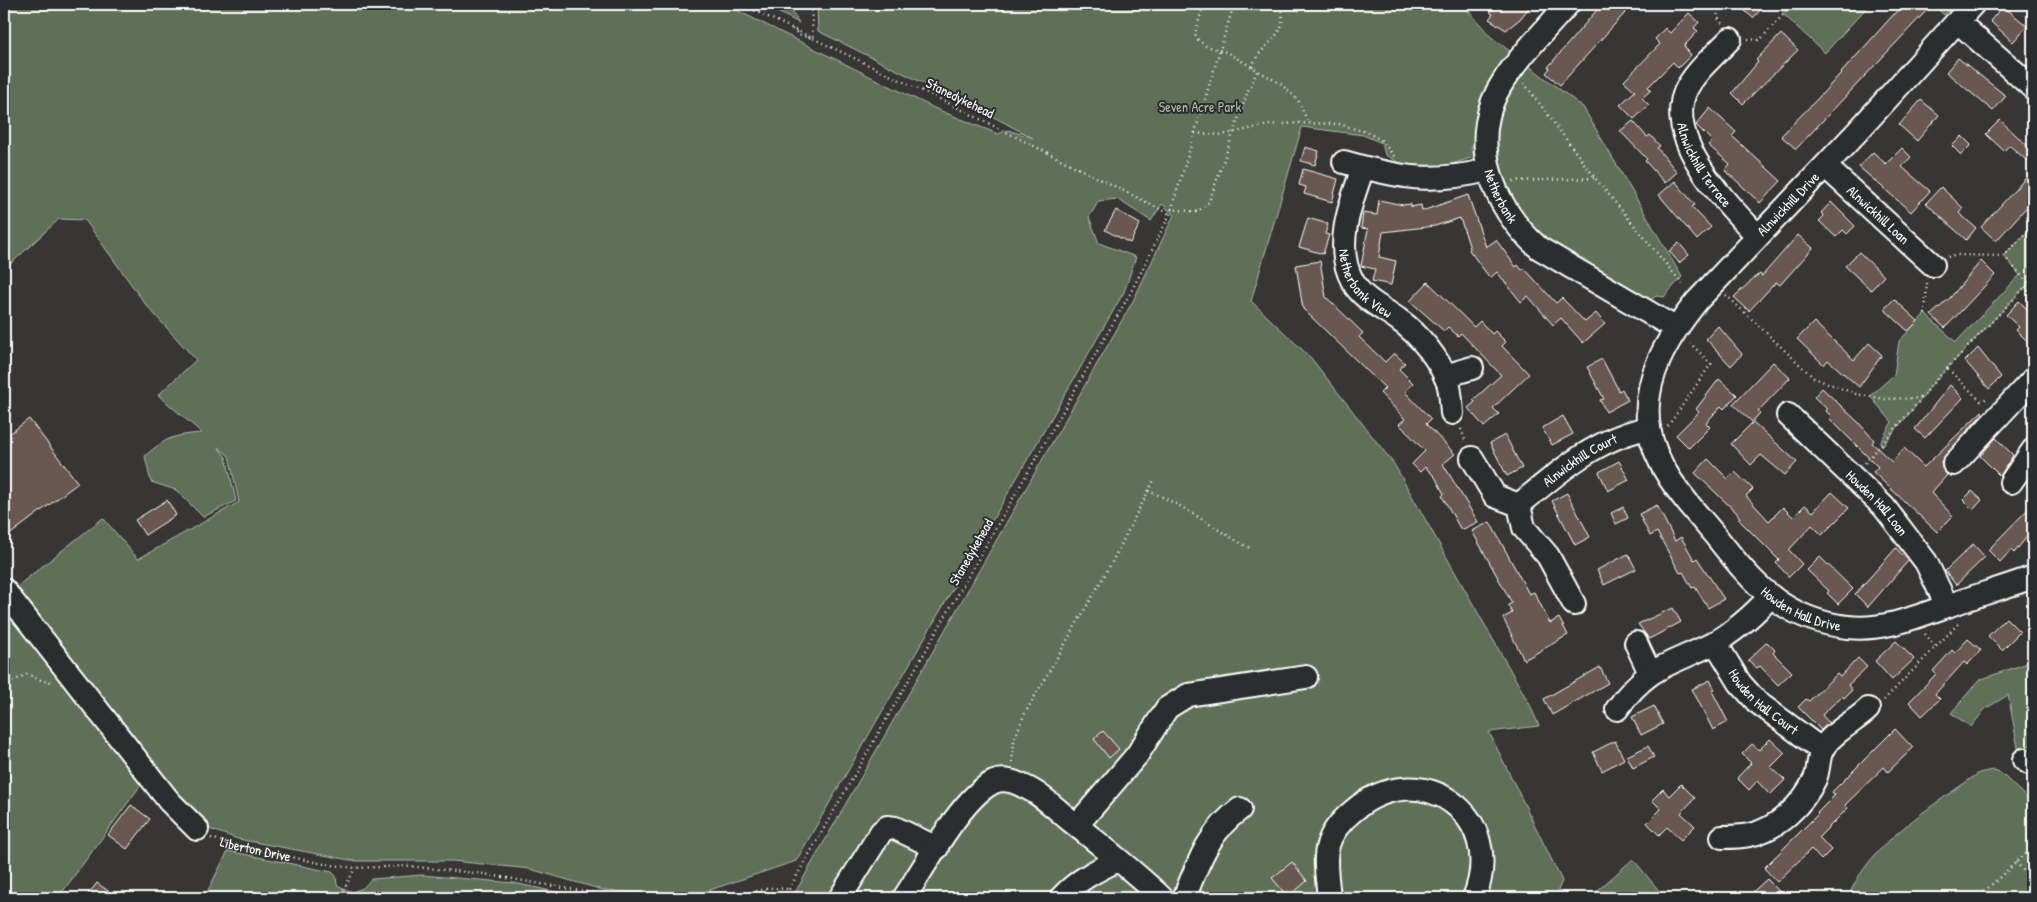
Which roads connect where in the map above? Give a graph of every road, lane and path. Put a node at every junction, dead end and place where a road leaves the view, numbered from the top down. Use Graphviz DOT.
graph roads {
  1 [pos="740,4"];
  2 [pos="796,4"];
  3 [pos="811,4"];
  4 [pos="1234,4"];
  5 [pos="1280,4"];
  6 [pos="1568,4"];
  7 [pos="1793,4"];
  8 [pos="1973,4"];
  9 [pos="1203,6"];
  10 [pos="800,11"];
  11 [pos="1958,22"];
  12 [pos="813,38"];
  13 [pos="1730,39"];
  14 [pos="1220,50"];
  15 [pos="1252,67"];
  16 [pos="1512,69"];
  17 [pos="1258,70"];
  18 [pos="2033,88"];
  19 [pos="1308,123"];
  20 [pos="1195,133"];
  21 [pos="1234,134"];
  22 [pos="1825,166"];
  23 [pos="1490,176"];
  24 [pos="1402,178"];
  25 [pos="1595,178"];
  26 [pos="1171,209"];
  27 [pos="1170,214"];
  28 [pos="2033,226"];
  29 [pos="1758,236"];
  30 [pos="2004,256"];
  31 [pos="1933,265"];
  32 [pos="2033,279"];
  33 [pos="1713,283"];
  34 [pos="2028,284"];
  35 [pos="2026,287"];
  36 [pos="2033,296"];
  37 [pos="1697,301"];
  38 [pos="1925,314"];
  39 [pos="1675,328"];
  40 [pos="1472,368"];
  41 [pos="1947,368"];
  42 [pos="1445,376"];
  43 [pos="2033,379"];
  44 [pos="1923,398"];
  45 [pos="1990,398"];
  46 [pos="1452,413"];
  47 [pos="1788,414"];
  48 [pos="1651,437"];
  49 [pos="2033,450"];
  50 [pos="1472,458"];
  51 [pos="1954,464"];
  52 [pos="1852,477"];
  53 [pos="1154,480"];
  54 [pos="2012,482"];
  55 [pos="1148,491"];
  56 [pos="1519,505"];
  57 [pos="1252,549"];
  58 [pos="2033,577"];
  59 [pos="4,590"];
  60 [pos="1771,596"];
  61 [pos="1574,604"];
  62 [pos="1954,614"];
  63 [pos="1715,642"];
  64 [pos="1636,643"];
  65 [pos="1650,673"];
  66 [pos="1306,677"];
  67 [pos="61,682"];
  68 [pos="4,686"];
  69 [pos="1617,709"];
  70 [pos="1868,709"];
  71 [pos="1822,750"];
  72 [pos="1023,786"];
  73 [pos="1240,809"];
  74 [pos="1077,825"];
  75 [pos="197,829"];
  76 [pos="1722,838"];
  77 [pos="2033,847"];
  78 [pos="937,848"];
  79 [pos="1118,860"];
  80 [pos="2016,862"];
  81 [pos="355,868"];
  82 [pos="2033,882"];
  83 [pos="789,890"];
  84 [pos="337,898"];
  85 [pos="622,898"];
  86 [pos="727,898"];
  87 [pos="784,898"];
  88 [pos="840,898"];
  89 [pos="904,898"];
  90 [pos="1061,898"];
  91 [pos="1162,898"];
  92 [pos="1184,898"];
  93 [pos="1329,898"];
  94 [pos="1475,898"];
  95 [pos="1977,898"];
  1 -- 12 [label="path, Stanedykehead"];
  2 -- 10 [label="path"];
  3 -- 12 [label="path"];
  4 -- 14 [label="path, Stanedykehead"];
  5 -- 15 [label="path"];
  6 -- 16 [label="street, Netherbank"];
  7 -- 13 [label="path"];
  8 -- 11 [label="street, Alnwickhill Drive"];
  9 -- 14 [label="path"];
  11 -- 18 [label="street"];
  11 -- 22 [label="street, Alnwickhill Drive"];
  12 -- 27 [label="path, Stanedykehead"];
  13 -- 29 [label="street, Alnwickhill Terrace"];
  14 -- 15 [label="path"];
  14 -- 20 [label="path, Stanedykehead"];
  15 -- 17 [label="path"];
  16 -- 23 [label="street, Netherbank"];
  16 -- 25 [label="path"];
  17 -- 19 [label="path"];
  17 -- 21 [label="path"];
  19 -- 21 [label="path"];
  19 -- 24 [label="path"];
  20 -- 21 [label="path"];
  20 -- 26 [label="path, Stanedykehead"];
  21 -- 26 [label="path"];
  22 -- 29 [label="street, Alnwickhill Drive"];
  22 -- 31 [label="street, Alnwickhill Loan"];
  23 -- 24 [label="street, Netherbank View"];
  23 -- 25 [label="path"];
  23 -- 39 [label="street, Netherbank"];
  24 -- 42 [label="street, Netherbank View"];
  25 -- 37 [label="path"];
  26 -- 27 [label="path, Stanedykehead"];
  27 -- 83 [label="path, Stanedykehead"];
  28 -- 30 [label="path"];
  29 -- 33 [label="street, Alnwickhill Drive"];
  30 -- 31 [label="path"];
  30 -- 34 [label="path"];
  31 -- 38 [label="path"];
  32 -- 34 [label="path"];
  33 -- 37 [label="street, Alnwickhill Drive"];
  33 -- 44 [label="path"];
  34 -- 35 [label="path"];
  35 -- 36 [label="path"];
  35 -- 44 [label="path"];
  37 -- 39 [label="street, Alnwickhill Drive"];
  39 -- 48 [label="street, Alnwickhill Drive"];
  39 -- 48 [label="path"];
  40 -- 42 [label="street"];
  41 -- 45 [label="path"];
  42 -- 46 [label="street, Netherbank View"];
  43 -- 51 [label="street"];
  44 -- 52 [label="path"];
  46 -- 50 [label="path"];
  47 -- 52 [label="street, Howden Hall Loan"];
  48 -- 56 [label="street, Alnwickhill Court"];
  48 -- 60 [label="street, Howden Hall Drive"];
  49 -- 54 [label="street"];
  50 -- 56 [label="street"];
  52 -- 62 [label="street, Howden Hall Loan"];
  53 -- 55 [label="path"];
  55 -- 57 [label="path"];
  55 -- 72 [label="path"];
  56 -- 61 [label="street"];
  58 -- 62 [label="street, Howden Hall Drive"];
  59 -- 75 [label="street"];
  60 -- 62 [label="street, Howden Hall Drive"];
  60 -- 63 [label="street"];
  62 -- 70 [label="path"];
  63 -- 65 [label="street"];
  63 -- 71 [label="street, Howden Hall Court"];
  64 -- 65 [label="street"];
  65 -- 69 [label="street"];
  66 -- 74 [label="street"];
  67 -- 68 [label="path"];
  70 -- 71 [label="street"];
  71 -- 76 [label="street"];
  72 -- 74 [label="street"];
  72 -- 78 [label="street"];
  73 -- 92 [label="street"];
  74 -- 79 [label="street"];
  75 -- 81 [label="path, Liberton Drive"];
  77 -- 80 [label="path"];
  78 -- 88 [label="street"];
  78 -- 89 [label="street"];
  79 -- 90 [label="street"];
  79 -- 91 [label="street"];
  80 -- 82 [label="path"];
  80 -- 95 [label="path"];
  81 -- 84 [label="path"];
  81 -- 85 [label="path, Liberton Drive"];
  83 -- 86 [label="path"];
  83 -- 87 [label="path, Stanedykehead"];
  93 -- 94 [label="street"];
}
